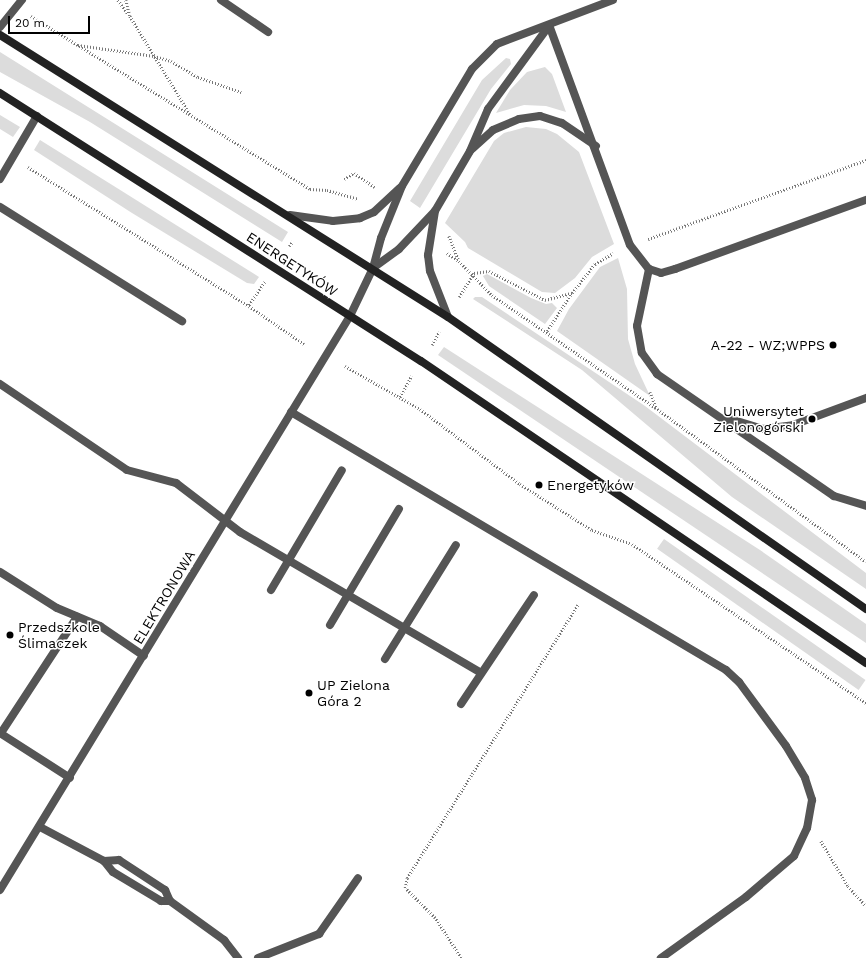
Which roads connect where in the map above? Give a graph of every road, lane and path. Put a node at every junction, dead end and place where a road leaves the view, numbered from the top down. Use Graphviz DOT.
graph roads {
  1 [pos="118,0"];
  2 [pos="126,0"];
  3 [pos="221,0"];
  4 [pos="614,0"];
  5 [pos="19,3"];
  6 [pos="130,16"];
  7 [pos="549,25"];
  8 [pos="0,27"];
  9 [pos="268,32"];
  10 [pos="0,36"];
  11 [pos="76,44"];
  12 [pos="154,56"];
  13 [pos="241,92"];
  14 [pos="0,93"];
  15 [pos="37,116"];
  16 [pos="191,116"];
  17 [pos="596,146"];
  18 [pos="470,151"];
  19 [pos="12,157"];
  20 [pos="866,160"];
  21 [pos="0,179"];
  22 [pos="344,179"];
  23 [pos="402,186"];
  24 [pos="381,191"];
  25 [pos="361,200"];
  26 [pos="866,200"];
  27 [pos="0,208"];
  28 [pos="434,211"];
  29 [pos="290,215"];
  30 [pos="447,234"];
  31 [pos="645,240"];
  32 [pos="441,250"];
  33 [pos="617,250"];
  34 [pos="459,261"];
  35 [pos="373,268"];
  36 [pos="649,269"];
  37 [pos="472,276"];
  38 [pos="265,282"];
  39 [pos="462,292"];
  40 [pos="572,293"];
  41 [pos="249,306"];
  42 [pos="350,316"];
  43 [pos="448,317"];
  44 [pos="182,321"];
  45 [pos="547,331"];
  46 [pos="435,338"];
  47 [pos="304,344"];
  48 [pos="430,349"];
  49 [pos="345,366"];
  50 [pos="412,374"];
  51 [pos="0,384"];
  52 [pos="400,397"];
  53 [pos="866,398"];
  54 [pos="292,412"];
  55 [pos="718,415"];
  56 [pos="342,470"];
  57 [pos="865,507"];
  58 [pos="399,509"];
  59 [pos="225,522"];
  60 [pos="456,545"];
  61 [pos="289,560"];
  62 [pos="866,562"];
  63 [pos="0,572"];
  64 [pos="589,588"];
  65 [pos="271,590"];
  66 [pos="534,594"];
  67 [pos="347,597"];
  68 [pos="866,609"];
  69 [pos="76,617"];
  70 [pos="330,625"];
  71 [pos="403,628"];
  72 [pos="144,656"];
  73 [pos="385,660"];
  74 [pos="866,663"];
  75 [pos="481,673"];
  76 [pos="866,703"];
  77 [pos="461,704"];
  78 [pos="0,733"];
  79 [pos="70,778"];
  80 [pos="810,819"];
  81 [pos="40,827"];
  82 [pos="104,861"];
  83 [pos="358,878"];
  84 [pos="0,890"];
  85 [pos="170,901"];
  86 [pos="866,906"];
  87 [pos="238,958"];
  88 [pos="258,958"];
  89 [pos="461,958"];
  90 [pos="661,958"];
  1 -- 6 [label="path"];
  2 -- 6 [label="path"];
  3 -- 9 [label="street"];
  4 -- 7 [label="street"];
  5 -- 8 [label="street"];
  5 -- 11 [label="path"];
  6 -- 12 [label="path"];
  7 -- 17 [label="street"];
  7 -- 18 [label="street"];
  7 -- 23 [label="street"];
  10 -- 29 [label="main road"];
  11 -- 12 [label="path"];
  11 -- 16 [label="path"];
  12 -- 13 [label="path"];
  12 -- 16 [label="path"];
  14 -- 15 [label="main road, ENERGETYKÓW"];
  15 -- 19 [label="street"];
  15 -- 42 [label="main road, ENERGETYKÓW"];
  16 -- 25 [label="path"];
  17 -- 18 [label="street"];
  17 -- 36 [label="street"];
  18 -- 28 [label="street"];
  19 -- 21 [label="street"];
  19 -- 41 [label="path"];
  20 -- 31 [label="path"];
  22 -- 24 [label="path"];
  23 -- 29 [label="street"];
  23 -- 35 [label="street, ELEKTRONOWA"];
  26 -- 36 [label="street"];
  27 -- 44 [label="street"];
  28 -- 35 [label="street"];
  28 -- 43 [label="street"];
  29 -- 35 [label="main road"];
  30 -- 34 [label="path"];
  32 -- 34 [label="path"];
  33 -- 40 [label="path"];
  34 -- 37 [label="path"];
  35 -- 42 [label="street, ELEKTRONOWA"];
  35 -- 43 [label="main road"];
  36 -- 55 [label="street"];
  37 -- 39 [label="path"];
  37 -- 40 [label="path"];
  37 -- 45 [label="path"];
  38 -- 41 [label="path"];
  40 -- 45 [label="path"];
  41 -- 47 [label="path"];
  42 -- 54 [label="street, ELEKTRONOWA"];
  42 -- 74 [label="main road, ENERGETYKÓW"];
  43 -- 68 [label="main road"];
  45 -- 62 [label="path"];
  46 -- 48 [label="path"];
  49 -- 52 [label="path"];
  50 -- 52 [label="path"];
  51 -- 59 [label="street"];
  52 -- 76 [label="path"];
  53 -- 55 [label="street"];
  54 -- 59 [label="street, ELEKTRONOWA"];
  54 -- 64 [label="street"];
  55 -- 57 [label="street"];
  56 -- 61 [label="street"];
  58 -- 67 [label="street"];
  59 -- 61 [label="street"];
  59 -- 72 [label="street, ELEKTRONOWA"];
  60 -- 71 [label="street"];
  61 -- 65 [label="street"];
  61 -- 67 [label="street"];
  63 -- 69 [label="street"];
  64 -- 80 [label="street"];
  64 -- 89 [label="path"];
  66 -- 75 [label="street"];
  67 -- 70 [label="street"];
  67 -- 71 [label="street"];
  69 -- 72 [label="street"];
  69 -- 78 [label="street"];
  71 -- 73 [label="street"];
  71 -- 75 [label="street"];
  72 -- 79 [label="street, ELEKTRONOWA"];
  75 -- 77 [label="street"];
  78 -- 79 [label="street"];
  79 -- 81 [label="street, ELEKTRONOWA"];
  80 -- 86 [label="path"];
  80 -- 90 [label="street"];
  81 -- 82 [label="street"];
  81 -- 84 [label="street, ELEKTRONOWA"];
  82 -- 85 [label="street"];
  82 -- 85 [label="street"];
  83 -- 88 [label="street"];
  85 -- 87 [label="street"];
}
